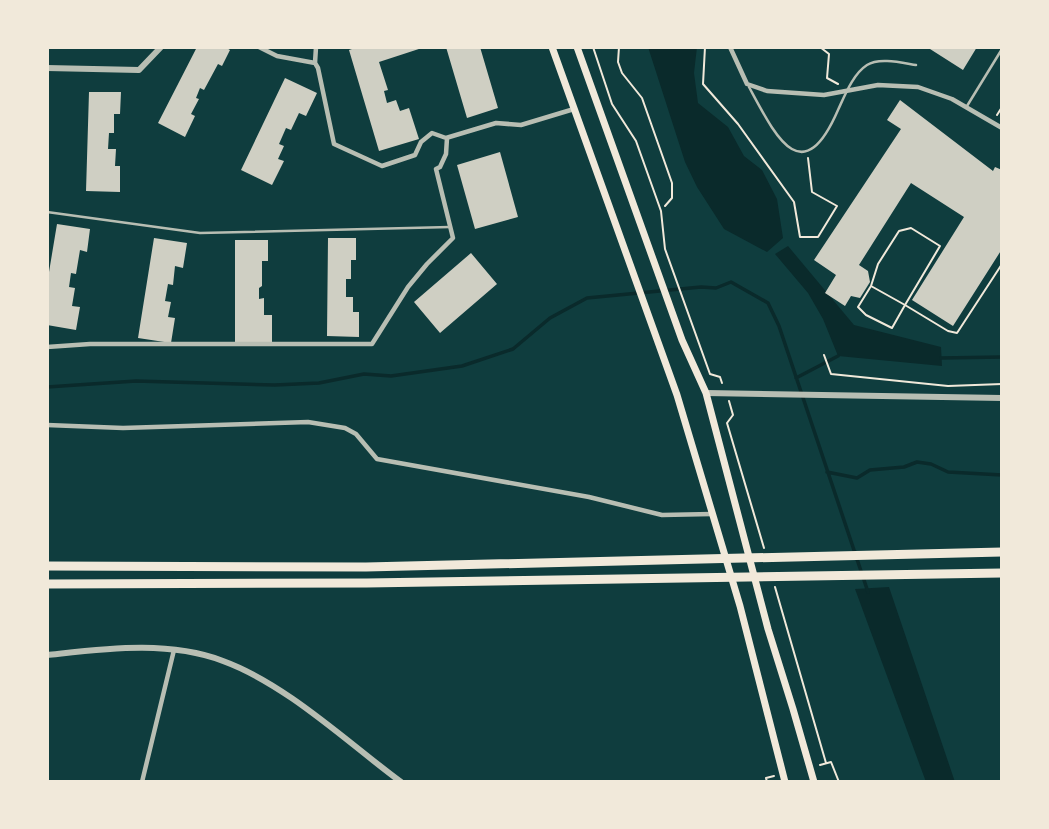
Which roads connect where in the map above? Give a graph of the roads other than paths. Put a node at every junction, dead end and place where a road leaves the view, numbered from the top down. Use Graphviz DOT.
graph roads {
  1 [pos="161,47"];
  2 [pos="259,47"];
  3 [pos="316,47"];
  4 [pos="552,47"];
  5 [pos="577,47"];
  6 [pos="730,47"];
  7 [pos="1002,49"];
  8 [pos="315,63"];
  9 [pos="916,65"];
  10 [pos="47,68"];
  11 [pos="747,84"];
  12 [pos="847,91"];
  13 [pos="967,107"];
  14 [pos="574,109"];
  15 [pos="1002,128"];
  16 [pos="447,138"];
  17 [pos="47,212"];
  18 [pos="450,227"];
  19 [pos="47,347"];
  20 [pos="706,393"];
  21 [pos="1002,398"];
  22 [pos="47,425"];
  23 [pos="713,514"];
  24 [pos="1002,552"];
  25 [pos="47,566"];
  26 [pos="1002,573"];
  27 [pos="47,584"];
  28 [pos="174,650"];
  29 [pos="47,655"];
  30 [pos="784,778"];
  31 [pos="142,782"];
  32 [pos="401,782"];
  33 [pos="814,782"];
  1 -- 10 [label="street"];
  2 -- 8 [label="street"];
  3 -- 8 [label="street"];
  4 -- 14 [label="main road"];
  5 -- 20 [label="main road"];
  6 -- 11 [label="street"];
  7 -- 13 [label="lane"];
  8 -- 16 [label="street"];
  9 -- 12 [label="lane"];
  11 -- 12 [label="street"];
  11 -- 12 [label="lane"];
  12 -- 13 [label="street"];
  13 -- 15 [label="street"];
  14 -- 16 [label="street"];
  14 -- 23 [label="main road"];
  16 -- 18 [label="street"];
  17 -- 18 [label="lane"];
  18 -- 19 [label="street"];
  20 -- 21 [label="street"];
  20 -- 33 [label="main road"];
  22 -- 23 [label="street"];
  23 -- 30 [label="main road"];
  24 -- 25 [label="highway"];
  26 -- 27 [label="highway"];
  28 -- 29 [label="street"];
  28 -- 31 [label="street"];
  28 -- 32 [label="street"];
}
